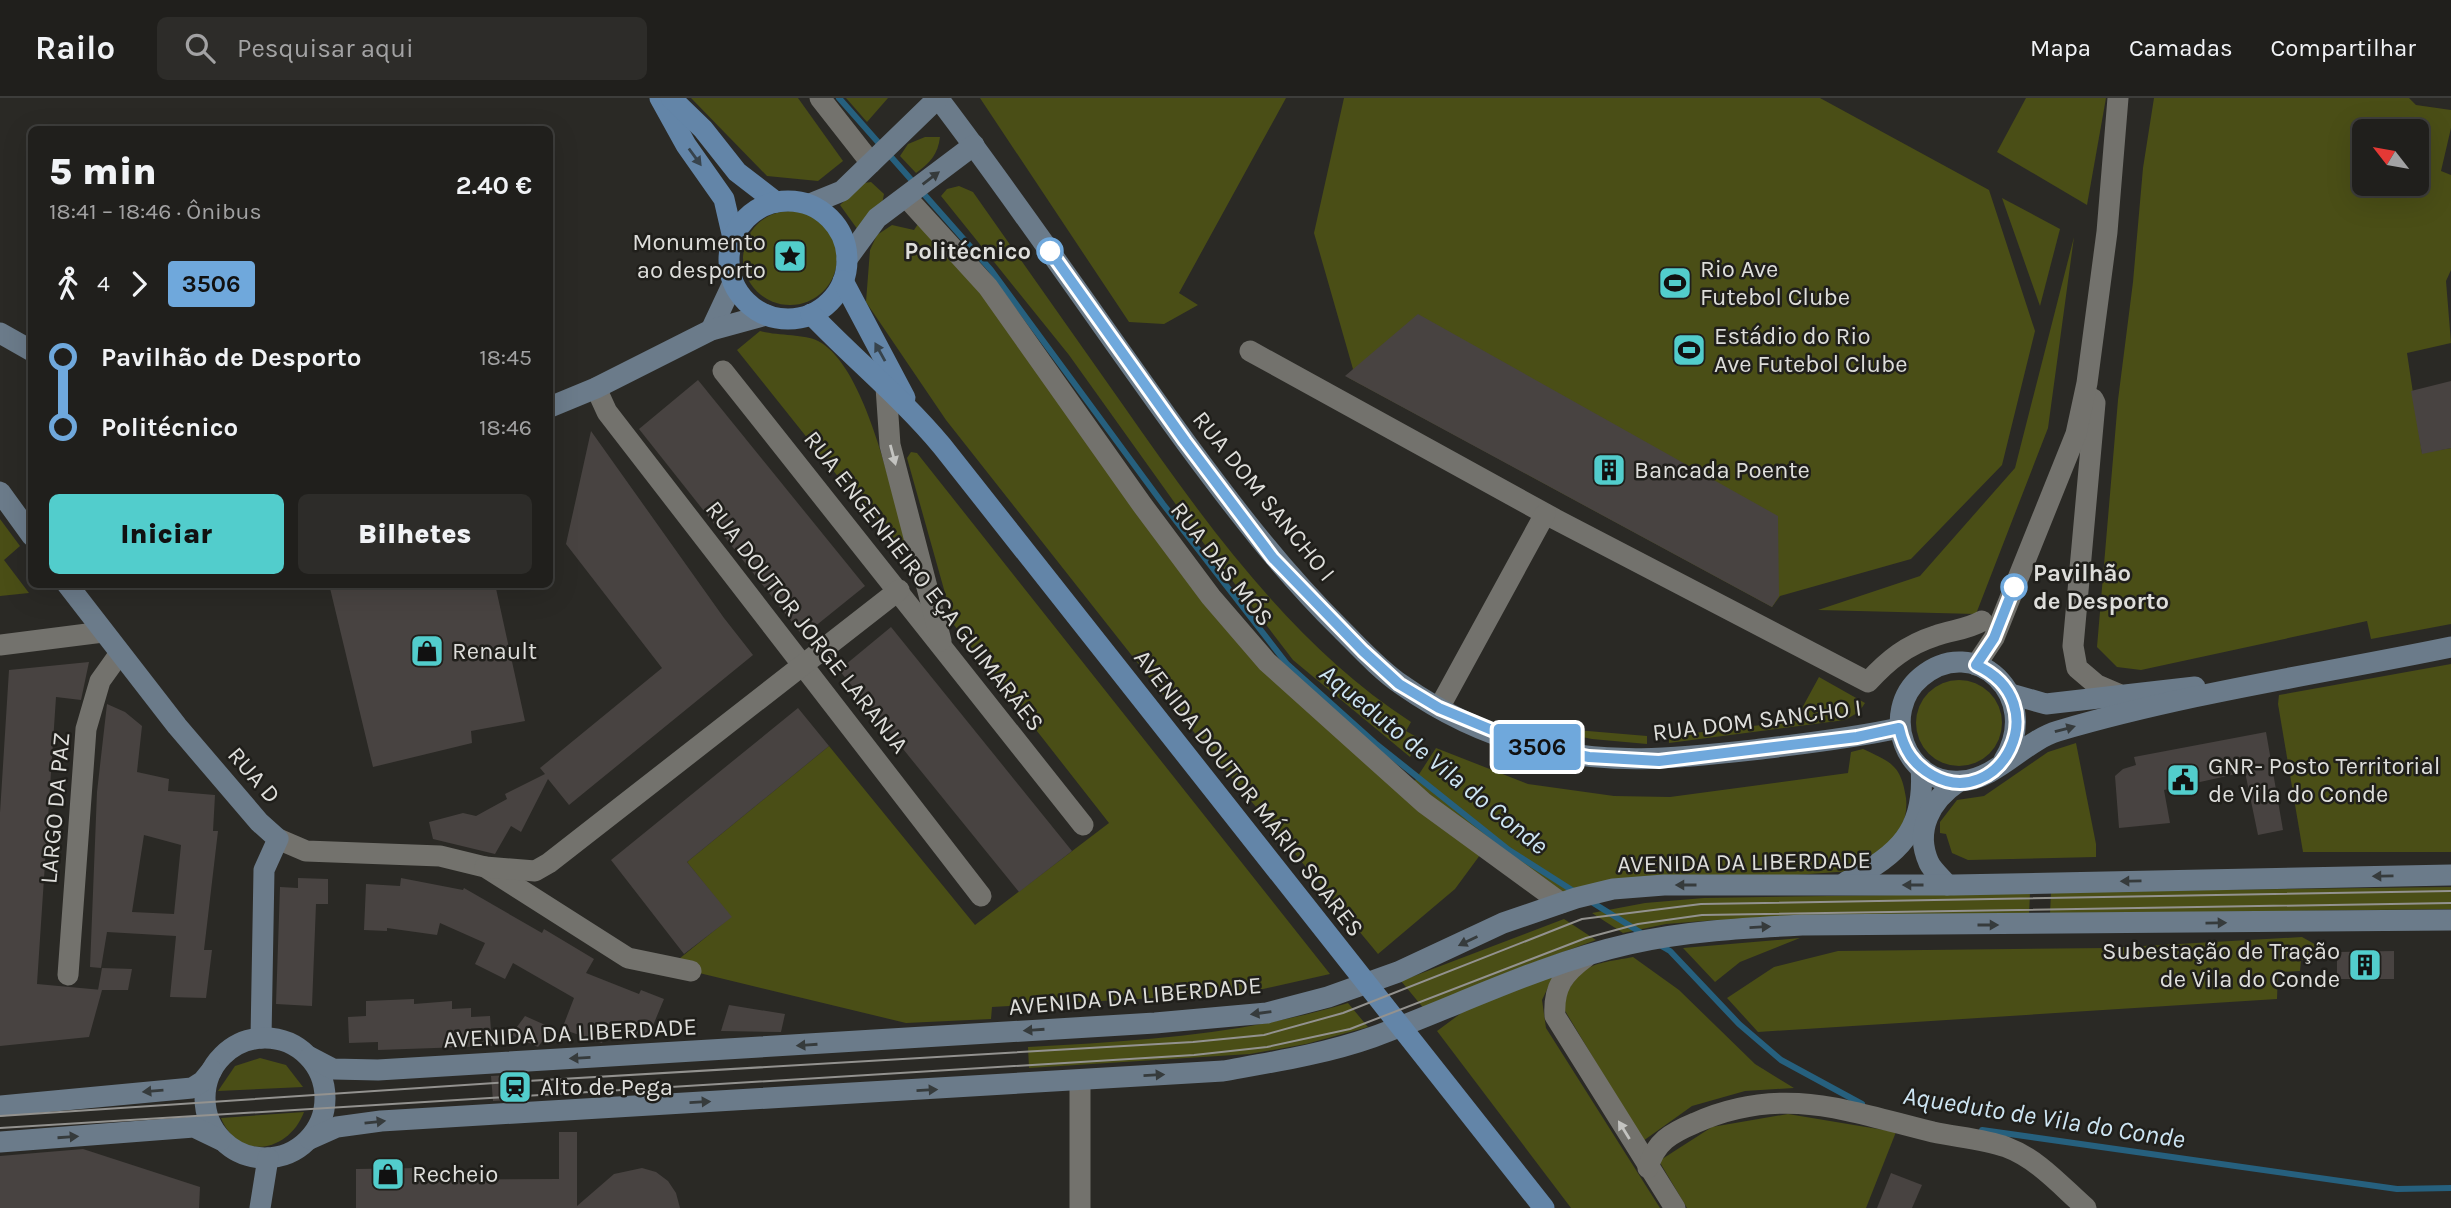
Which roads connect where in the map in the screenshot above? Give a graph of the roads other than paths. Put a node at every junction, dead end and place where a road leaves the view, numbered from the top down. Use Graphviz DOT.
graph roads {
  1 [pos="660,98"];
  2 [pos="671,98"];
  3 [pos="820,98"];
  4 [pos="938,98"];
  5 [pos="2118,98"];
  6 [pos="974,145"];
  7 [pos="871,163"];
  8 [pos="905,197"];
  9 [pos="776,201"];
  10 [pos="810,204"];
  11 [pos="733,237"];
  12 [pos="847,258"];
  13 [pos="843,281"];
  14 [pos="733,283"];
  15 [pos="811,314"];
  16 [pos="766,315"];
  17 [pos="711,330"];
  18 [pos="0,333"];
  19 [pos="28,349"];
  20 [pos="1250,351"];
  21 [pos="723,371"];
  22 [pos="886,387"];
  23 [pos="596,388"];
  24 [pos="2086,389"];
  25 [pos="553,406"];
  26 [pos="913,412"];
  27 [pos="0,492"];
  28 [pos="1545,514"];
  29 [pos="28,530"];
  30 [pos="70,588"];
  31 [pos="899,590"];
  32 [pos="1982,621"];
  33 [pos="103,632"];
  34 [pos="0,645"];
  35 [pos="2451,647"];
  36 [pos="943,648"];
  37 [pos="120,653"];
  38 [pos="802,664"];
  39 [pos="1976,665"];
  40 [pos="2267,681"];
  41 [pos="2118,694"];
  42 [pos="2011,695"];
  43 [pos="1439,708"];
  44 [pos="1899,728"];
  45 [pos="2004,760"];
  46 [pos="1921,768"];
  47 [pos="1958,782"];
  48 [pos="1083,825"];
  49 [pos="278,839"];
  50 [pos="485,867"];
  51 [pos="2451,875"];
  52 [pos="1842,884"];
  53 [pos="1947,885"];
  54 [pos="982,896"];
  55 [pos="1560,903"];
  56 [pos="2451,920"];
  57 [pos="1590,955"];
  58 [pos="691,971"];
  59 [pos="68,975"];
  60 [pos="261,1038"];
  61 [pos="310,1057"];
  62 [pos="213,1068"];
  63 [pos="1080,1081"];
  64 [pos="0,1106"];
  65 [pos="310,1139"];
  66 [pos="221,1140"];
  67 [pos="0,1142"];
  68 [pos="268,1158"];
  69 [pos="1648,1168"];
  70 [pos="260,1208"];
  71 [pos="1080,1208"];
  72 [pos="1544,1208"];
  73 [pos="1675,1208"];
  74 [pos="2086,1208"];
  1 -- 11 [label="main road, one-way"];
  2 -- 9 [label="main road"];
  3 -- 7 [label="street"];
  4 -- 6 [label="street, RUA DOM SANCHO I"];
  4 -- 7 [label="street, RUA DOM SANCHO I"];
  5 -- 24 [label="street"];
  8 -- 6 [label="street, one-way"];
  6 -- 43 [label="street, RUA DOM SANCHO I"];
  7 -- 10 [label="street, RUA DOM SANCHO I"];
  8 -- 12 [label="street"];
  8 -- 55 [label="street, RUA DAS MÓS"];
  9 -- 10 [label="main road"];
  9 -- 11 [label="main road"];
  10 -- 12 [label="main road"];
  11 -- 14 [label="main road"];
  12 -- 13 [label="main road"];
  13 -- 15 [label="main road"];
  26 -- 13 [label="main road, AVENIDA DOUTOR MÁRIO SOARES, one-way"];
  14 -- 16 [label="main road"];
  14 -- 17 [label="street"];
  15 -- 16 [label="main road"];
  15 -- 22 [label="main road, AVENIDA DOUTOR MÁRIO SOARES"];
  16 -- 17 [label="street"];
  17 -- 23 [label="street"];
  18 -- 19 [label="street"];
  20 -- 28 [label="street"];
  21 -- 31 [label="street, RUA ENGENHEIRO EÇA GUIMARÃES"];
  22 -- 26 [label="main road, AVENIDA DOUTOR MÁRIO SOARES"];
  22 -- 36 [label="street, one-way"];
  23 -- 25 [label="street"];
  23 -- 38 [label="street, RUA DOUTOR JORGE LARANJA"];
  24 -- 39 [label="street"];
  24 -- 41 [label="street"];
  26 -- 72 [label="main road, AVENIDA DOUTOR MÁRIO SOARES"];
  27 -- 29 [label="street"];
  28 -- 32 [label="street"];
  28 -- 43 [label="street"];
  30 -- 33 [label="street, RUA D"];
  31 -- 36 [label="street, RUA ENGENHEIRO EÇA GUIMARÃES"];
  31 -- 38 [label="street"];
  33 -- 34 [label="street"];
  33 -- 37 [label="street, RUA D"];
  35 -- 40 [label="street"];
  36 -- 48 [label="street, RUA ENGENHEIRO EÇA GUIMARÃES"];
  37 -- 49 [label="street, RUA D"];
  37 -- 59 [label="street, LARGO DA PAZ"];
  38 -- 50 [label="street"];
  38 -- 54 [label="street, RUA DOUTOR JORGE LARANJA"];
  39 -- 42 [label="street"];
  39 -- 44 [label="street, RUA DOM SANCHO I"];
  40 -- 41 [label="street"];
  45 -- 40 [label="street, one-way"];
  41 -- 42 [label="street"];
  42 -- 45 [label="street"];
  43 -- 44 [label="street, RUA DOM SANCHO I"];
  44 -- 46 [label="street, RUA DOM SANCHO I"];
  45 -- 47 [label="street"];
  46 -- 47 [label="street"];
  46 -- 52 [label="street"];
  47 -- 53 [label="street"];
  49 -- 50 [label="street"];
  49 -- 60 [label="street, RUA D"];
  50 -- 58 [label="street"];
  51 -- 53 [label="street, AVENIDA DA LIBERDADE, one-way"];
  53 -- 52 [label="street, AVENIDA DA LIBERDADE, one-way"];
  52 -- 55 [label="street, AVENIDA DA LIBERDADE, one-way"];
  55 -- 61 [label="street, AVENIDA DA LIBERDADE, one-way"];
  57 -- 56 [label="street, one-way"];
  63 -- 57 [label="street, one-way"];
  69 -- 57 [label="street, one-way"];
  60 -- 61 [label="street"];
  60 -- 62 [label="street"];
  61 -- 65 [label="street"];
  62 -- 64 [label="street, one-way"];
  62 -- 66 [label="street"];
  65 -- 63 [label="street, one-way"];
  63 -- 71 [label="street"];
  65 -- 68 [label="street"];
  67 -- 66 [label="street, one-way"];
  66 -- 68 [label="street"];
  68 -- 70 [label="street"];
  69 -- 73 [label="street"];
  69 -- 74 [label="street"];
}
